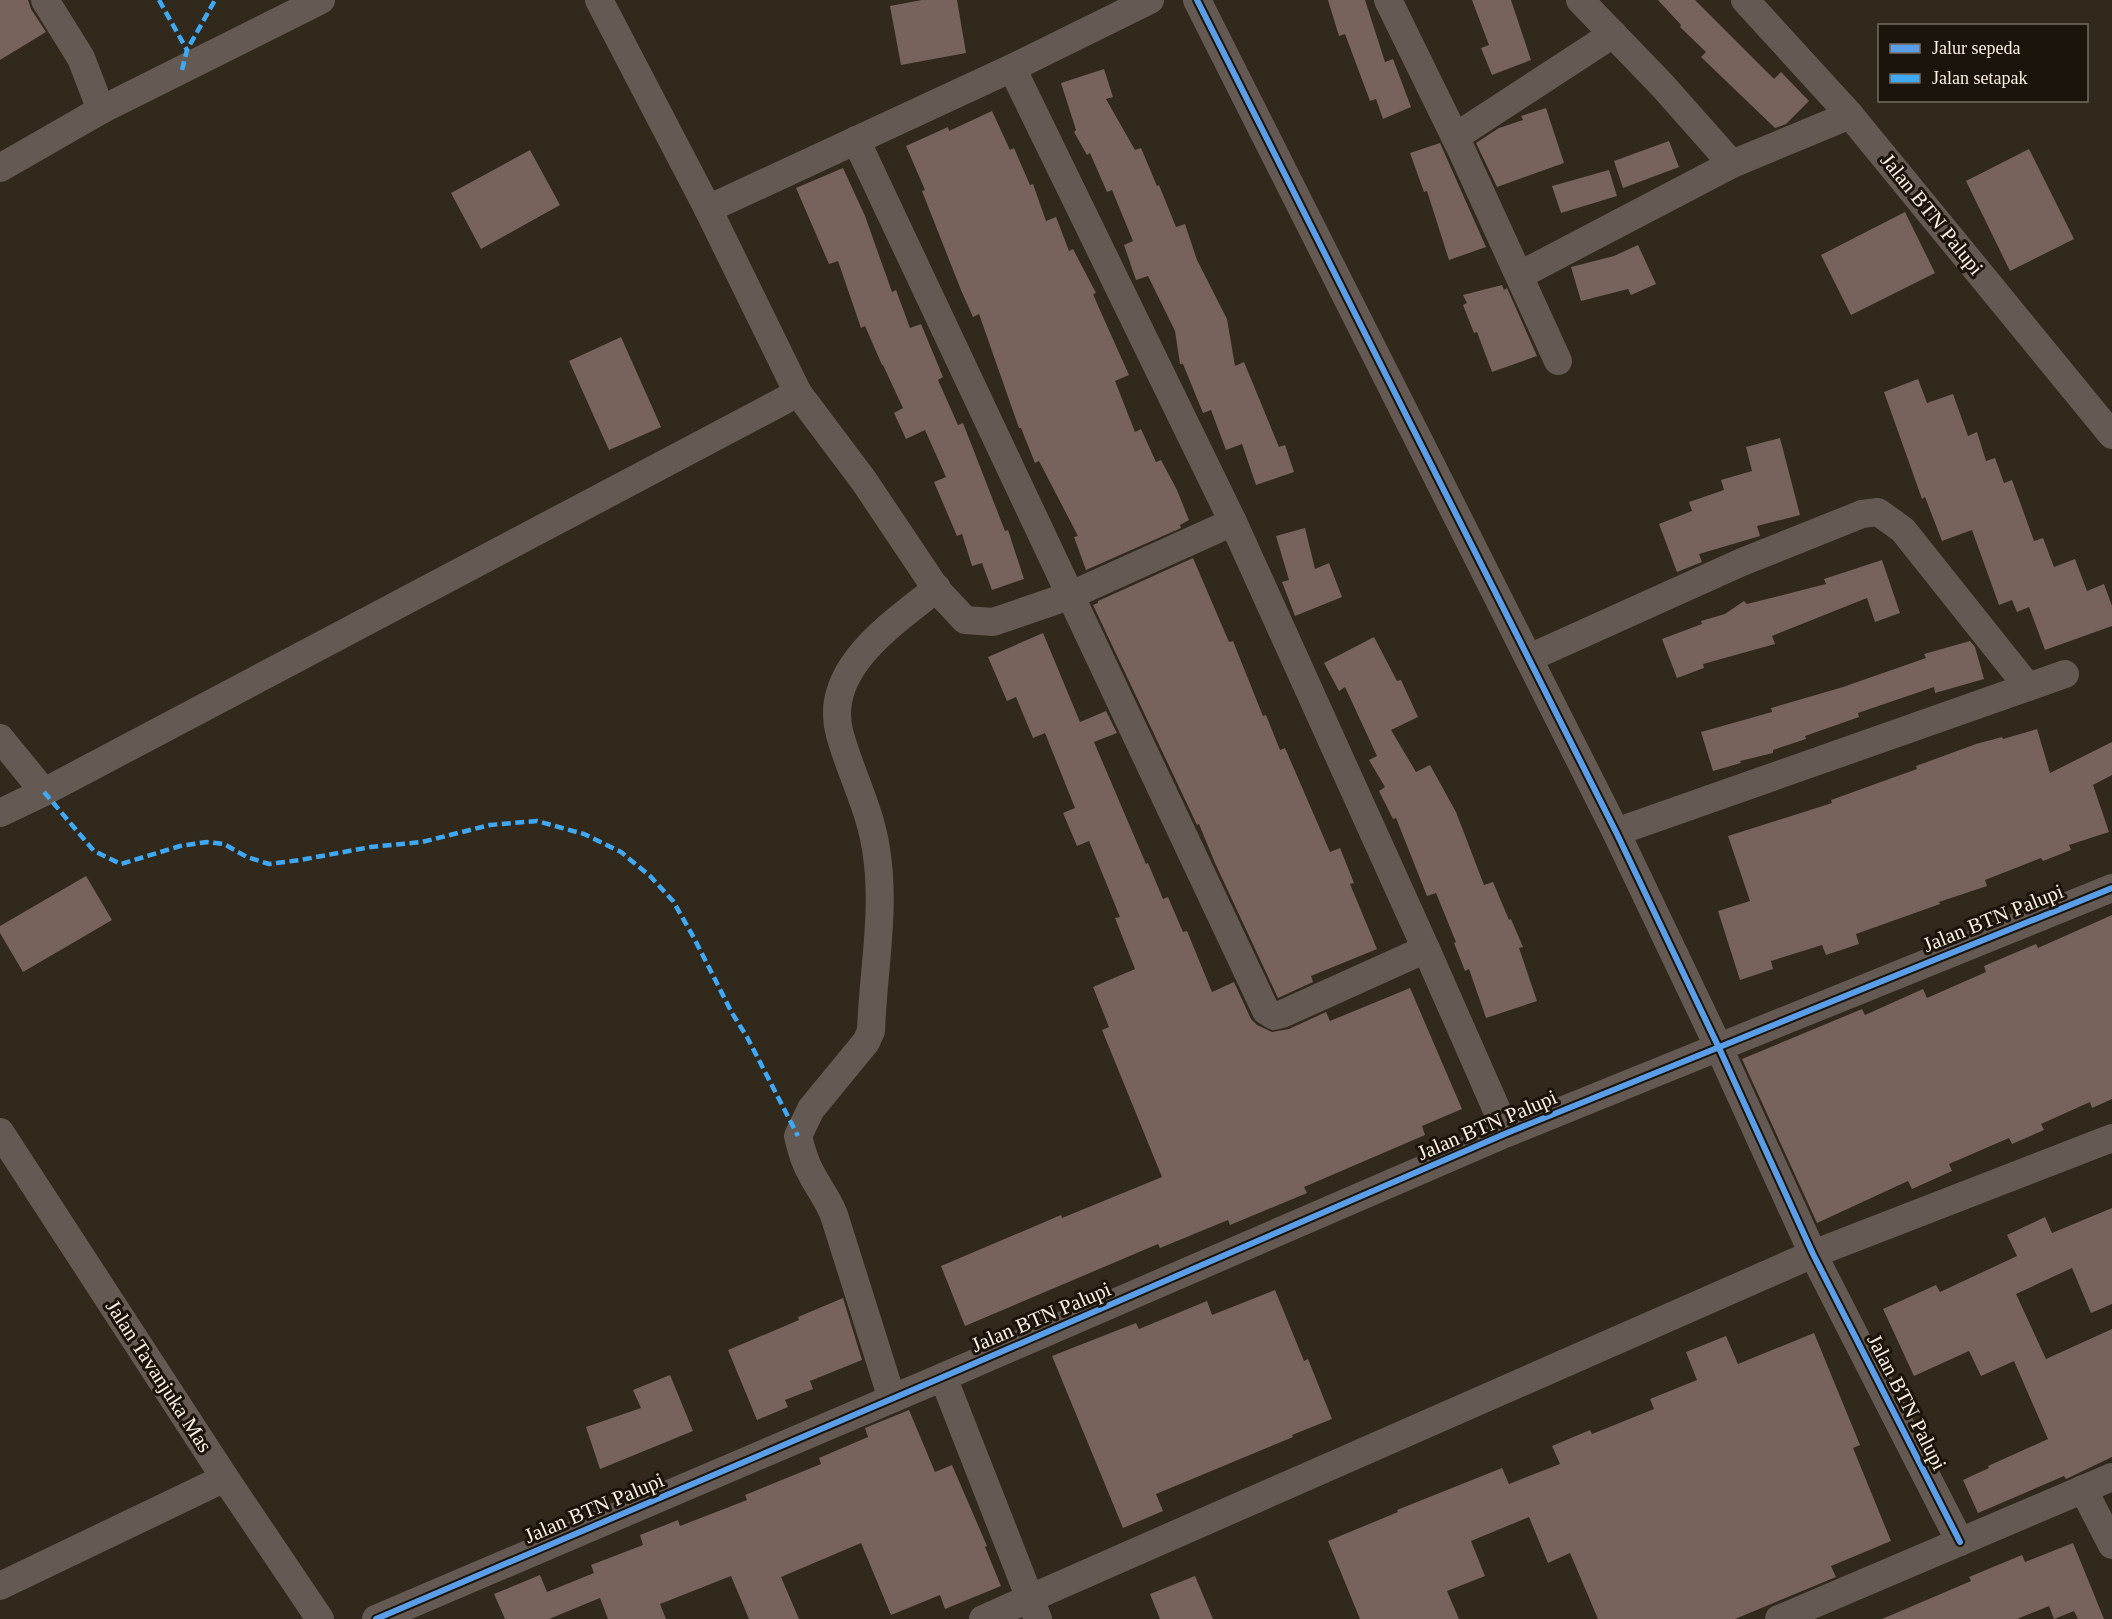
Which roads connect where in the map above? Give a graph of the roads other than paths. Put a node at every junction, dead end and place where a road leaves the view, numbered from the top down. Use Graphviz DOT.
graph roads {
  1 [pos="45,0"];
  2 [pos="321,0"];
  3 [pos="599,0"];
  4 [pos="1150,0"];
  5 [pos="1197,0"];
  6 [pos="1388,0"];
  7 [pos="1580,0"];
  8 [pos="1745,0"];
  9 [pos="1613,34"];
  10 [pos="1012,68"];
  11 [pos="101,110"];
  12 [pos="1850,115"];
  13 [pos="1455,137"];
  14 [pos="856,140"];
  15 [pos="1732,164"];
  16 [pos="0,168"];
  17 [pos="708,209"];
  18 [pos="1520,275"];
  19 [pos="1558,361"];
  20 [pos="798,393"];
  21 [pos="2112,435"];
  22 [pos="1233,522"];
  23 [pos="937,588"];
  24 [pos="1070,596"];
  25 [pos="1529,658"];
  26 [pos="2066,674"];
  27 [pos="2028,687"];
  28 [pos="0,738"];
  29 [pos="44,792"];
  30 [pos="0,813"];
  31 [pos="1616,832"];
  32 [pos="2112,888"];
  33 [pos="1426,950"];
  34 [pos="1719,1047"];
  35 [pos="0,1132"];
  36 [pos="1507,1133"];
  37 [pos="2112,1138"];
  38 [pos="1813,1254"];
  39 [pos="943,1377"];
  40 [pos="891,1399"];
  41 [pos="2112,1477"];
  42 [pos="225,1478"];
  43 [pos="2083,1489"];
  44 [pos="1960,1542"];
  45 [pos="2112,1545"];
  46 [pos="0,1586"];
  47 [pos="1034,1609"];
  48 [pos="320,1619"];
  49 [pos="376,1619"];
  50 [pos="983,1619"];
  51 [pos="1779,1619"];
  1 -- 11 [label="street"];
  2 -- 11 [label="street"];
  3 -- 17 [label="street"];
  4 -- 10 [label="street"];
  5 -- 25 [label="street"];
  6 -- 13 [label="street"];
  7 -- 9 [label="street"];
  8 -- 12 [label="street, Jalan BTN Palupi"];
  9 -- 13 [label="street"];
  9 -- 15 [label="street"];
  10 -- 14 [label="street"];
  10 -- 22 [label="street"];
  11 -- 16 [label="street"];
  12 -- 15 [label="street"];
  12 -- 21 [label="street, Jalan BTN Palupi"];
  13 -- 18 [label="street"];
  14 -- 17 [label="street"];
  14 -- 24 [label="street"];
  15 -- 18 [label="street"];
  17 -- 20 [label="street"];
  18 -- 19 [label="street"];
  20 -- 23 [label="street"];
  20 -- 29 [label="street"];
  22 -- 24 [label="street"];
  22 -- 33 [label="street"];
  23 -- 24 [label="street"];
  23 -- 40 [label="street"];
  24 -- 33 [label="street"];
  25 -- 27 [label="street"];
  25 -- 31 [label="street"];
  26 -- 27 [label="street"];
  27 -- 31 [label="street"];
  28 -- 29 [label="street"];
  29 -- 30 [label="street"];
  31 -- 34 [label="street"];
  32 -- 34 [label="street, Jalan BTN Palupi"];
  33 -- 36 [label="street"];
  34 -- 36 [label="street, Jalan BTN Palupi"];
  34 -- 38 [label="street, Jalan BTN Palupi"];
  35 -- 42 [label="street, Jalan Tavanjuka Mas"];
  36 -- 39 [label="street, Jalan BTN Palupi"];
  37 -- 38 [label="street"];
  38 -- 44 [label="street, Jalan BTN Palupi"];
  38 -- 47 [label="street"];
  39 -- 40 [label="street, Jalan BTN Palupi"];
  39 -- 47 [label="street"];
  40 -- 49 [label="street, Jalan BTN Palupi"];
  41 -- 43 [label="street"];
  42 -- 46 [label="street"];
  42 -- 48 [label="street, Jalan Tavanjuka Mas"];
  43 -- 44 [label="street"];
  43 -- 45 [label="street"];
  44 -- 51 [label="street"];
  47 -- 50 [label="street"];
}
